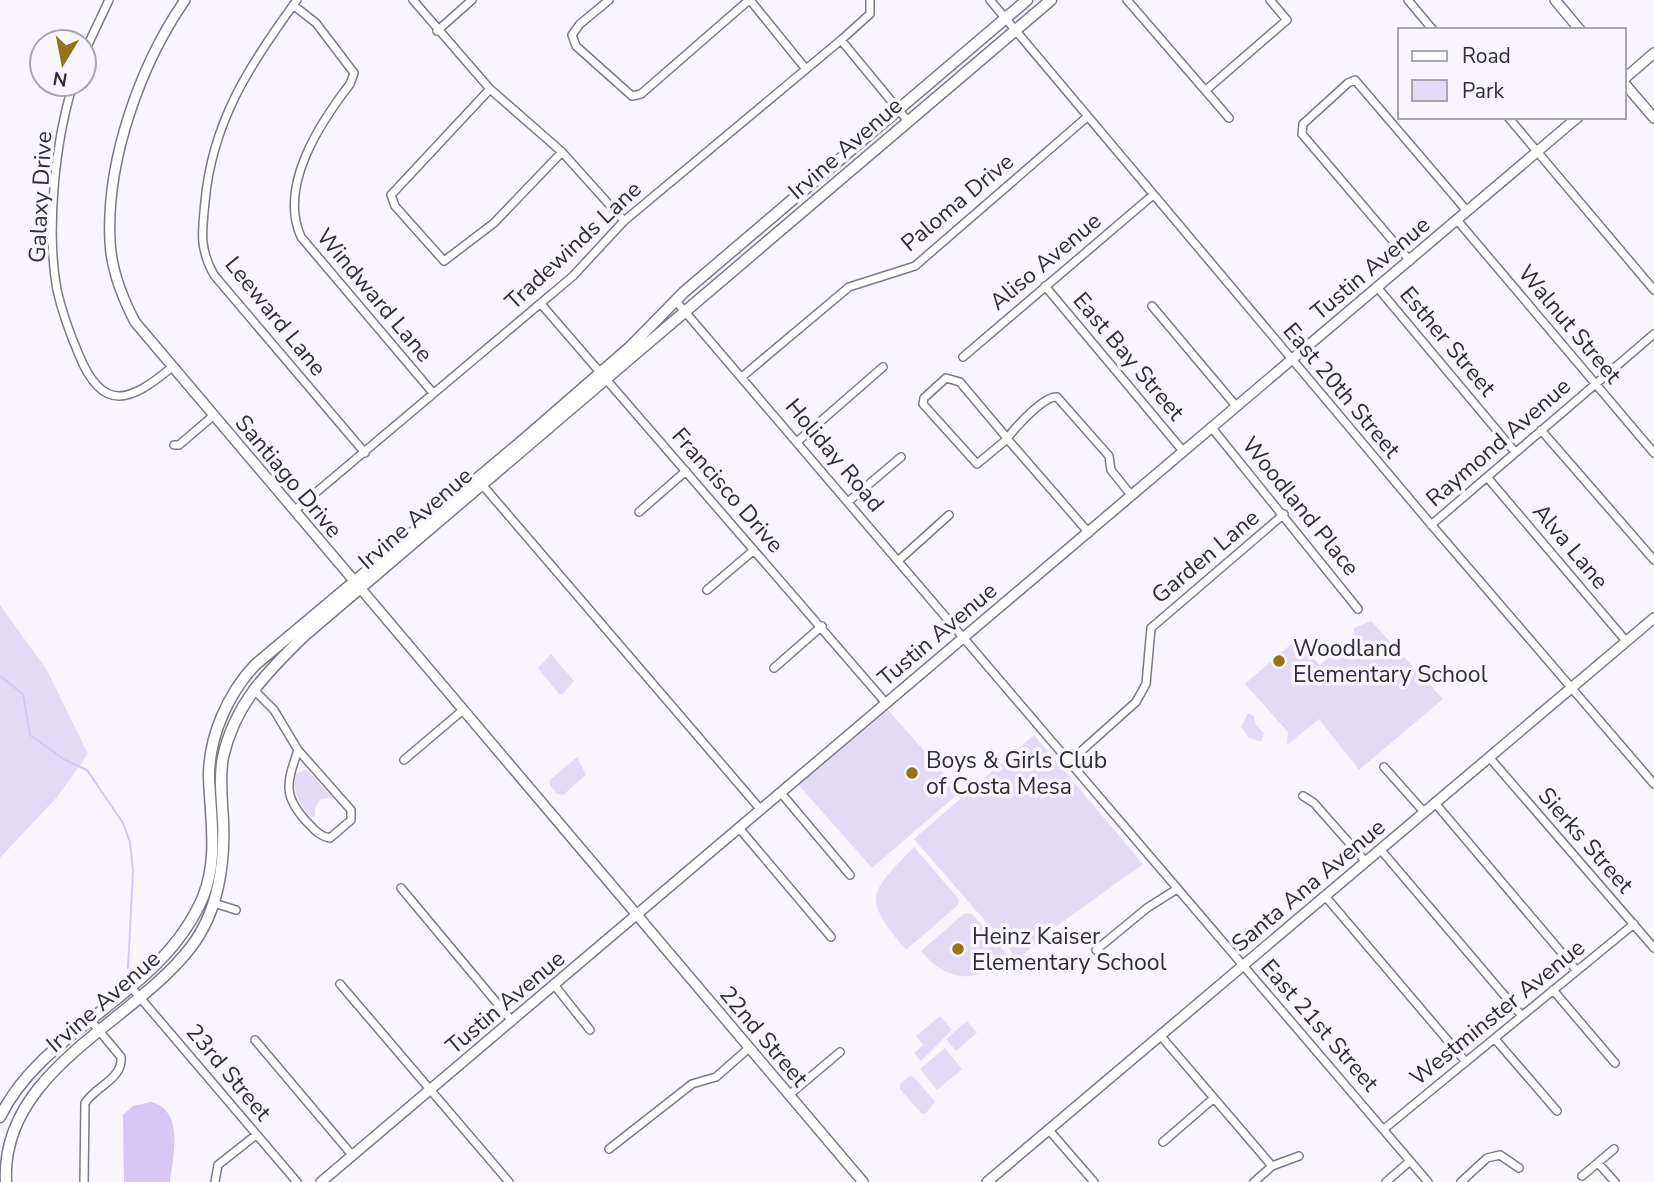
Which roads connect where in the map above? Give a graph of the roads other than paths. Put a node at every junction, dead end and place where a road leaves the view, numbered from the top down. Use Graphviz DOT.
graph roads {
  1 [pos="109,0"];
  2 [pos="185,0"];
  3 [pos="413,0"];
  4 [pos="472,0"];
  5 [pos="609,0"];
  6 [pos="749,0"];
  7 [pos="990,0"];
  8 [pos="1027,0"];
  9 [pos="1051,0"];
  10 [pos="1127,0"];
  11 [pos="1269,0"];
  12 [pos="1408,0"];
  13 [pos="1555,0"];
  14 [pos="295,2"];
  15 [pos="871,2"];
  16 [pos="1005,18"];
  17 [pos="96,28"];
  18 [pos="1431,28"];
  19 [pos="1578,28"];
  20 [pos="1016,30"];
  21 [pos="437,31"];
  22 [pos="841,40"];
  23 [pos="1654,53"];
  24 [pos="805,68"];
  25 [pos="1626,79"];
  26 [pos="1626,83"];
  27 [pos="490,89"];
  28 [pos="1206,90"];
  29 [pos="70,98"];
  30 [pos="898,108"];
  31 [pos="1087,117"];
  32 [pos="1229,118"];
  33 [pos="1654,118"];
  34 [pos="1509,119"];
  35 [pos="1576,119"];
  36 [pos="907,120"];
  37 [pos="562,152"];
  38 [pos="1537,152"];
  39 [pos="1153,195"];
  40 [pos="1467,211"];
  41 [pos="1457,220"];
  42 [pos="624,221"];
  43 [pos="1410,261"];
  44 [pos="1045,286"];
  45 [pos="1377,287"];
  46 [pos="1654,290"];
  47 [pos="676,300"];
  48 [pos="541,303"];
  49 [pos="1152,306"];
  50 [pos="685,311"];
  51 [pos="1654,334"];
  52 [pos="962,357"];
  53 [pos="1291,359"];
  54 [pos="883,367"];
  55 [pos="172,368"];
  56 [pos="602,376"];
  57 [pos="743,376"];
  58 [pos="1595,384"];
  59 [pos="433,393"];
  60 [pos="1236,406"];
  61 [pos="213,416"];
  62 [pos="1212,428"];
  63 [pos="1541,430"];
  64 [pos="1009,440"];
  65 [pos="798,441"];
  66 [pos="174,445"];
  67 [pos="1182,451"];
  68 [pos="1515,452"];
  69 [pos="365,453"];
  70 [pos="1654,453"];
  71 [pos="901,457"];
  72 [pos="686,471"];
  73 [pos="1487,477"];
  74 [pos="480,482"];
  75 [pos="1131,495"];
  76 [pos="849,501"];
  77 [pos="294,511"];
  78 [pos="639,512"];
  79 [pos="1284,514"];
  80 [pos="949,515"];
  81 [pos="1431,525"];
  82 [pos="1089,533"];
  83 [pos="754,550"];
  84 [pos="900,560"];
  85 [pos="1654,560"];
  86 [pos="352,581"];
  87 [pos="360,590"];
  88 [pos="707,590"];
  89 [pos="1358,609"];
  90 [pos="1654,618"];
  91 [pos="822,626"];
  92 [pos="965,637"];
  93 [pos="284,639"];
  94 [pos="1626,641"];
  95 [pos="774,668"];
  96 [pos="253,688"];
  97 [pos="1573,688"];
  98 [pos="885,702"];
  99 [pos="463,710"];
  100 [pos="298,750"];
  101 [pos="1489,757"];
  102 [pos="404,760"];
  103 [pos="1069,762"];
  104 [pos="1384,767"];
  105 [pos="1654,784"];
  106 [pos="781,793"];
  107 [pos="1303,796"];
  108 [pos="1435,803"];
  109 [pos="761,810"];
  110 [pos="1424,812"];
  111 [pos="739,828"];
  112 [pos="1380,849"];
  113 [pos="1365,861"];
  114 [pos="850,875"];
  115 [pos="401,888"];
  116 [pos="1177,889"];
  117 [pos="1325,896"];
  118 [pos="214,903"];
  119 [pos="236,910"];
  120 [pos="636,915"];
  121 [pos="1634,924"];
  122 [pos="831,937"];
  123 [pos="1654,948"];
  124 [pos="1096,950"];
  125 [pos="1243,965"];
  126 [pos="1577,971"];
  127 [pos="340,984"];
  128 [pos="555,986"];
  129 [pos="131,987"];
  130 [pos="1553,990"];
  131 [pos="141,997"];
  132 [pos="1522,1016"];
  133 [pos="91,1021"];
  134 [pos="512,1021"];
  135 [pos="590,1030"];
  136 [pos="99,1031"];
  137 [pos="1160,1035"];
  138 [pos="1495,1039"];
  139 [pos="255,1040"];
  140 [pos="749,1048"];
  141 [pos="840,1052"];
  142 [pos="1466,1062"];
  143 [pos="1615,1063"];
  144 [pos="431,1091"];
  145 [pos="789,1095"];
  146 [pos="1214,1098"];
  147 [pos="1557,1111"];
  148 [pos="0,1117"];
  149 [pos="1384,1129"];
  150 [pos="1049,1130"];
  151 [pos="256,1135"];
  152 [pos="1163,1142"];
  153 [pos="609,1149"];
  154 [pos="1614,1149"];
  155 [pos="352,1155"];
  156 [pos="1299,1156"];
  157 [pos="1410,1161"];
  158 [pos="1598,1163"];
  159 [pos="1272,1166"];
  160 [pos="1519,1168"];
  161 [pos="997,1174"];
  162 [pos="1581,1176"];
  163 [pos="6,1182"];
  164 [pos="84,1182"];
  165 [pos="215,1182"];
  166 [pos="297,1182"];
  167 [pos="321,1182"];
  168 [pos="509,1182"];
  169 [pos="863,1182"];
  170 [pos="987,1182"];
  171 [pos="1004,1182"];
  172 [pos="1094,1182"];
  173 [pos="1254,1182"];
  174 [pos="1386,1182"];
  175 [pos="1428,1182"];
  176 [pos="1461,1182"];
  177 [pos="1615,1182"];
  1 -- 17 [label="street"];
  2 -- 55 [label="street, Santiago Drive"];
  3 -- 21 [label="street"];
  4 -- 21 [label="street"];
  5 -- 6 [label="street"];
  6 -- 24 [label="street"];
  7 -- 16 [label="street, East 20th Street"];
  8 -- 16 [label="main road, Irvine Avenue"];
  9 -- 20 [label="main road, Irvine Avenue"];
  10 -- 28 [label="street"];
  11 -- 28 [label="street"];
  12 -- 18 [label="street"];
  13 -- 19 [label="street"];
  14 -- 59 [label="street, Windward Lane"];
  14 -- 69 [label="street, Leeward Lane"];
  15 -- 22 [label="street, Tradewinds Lane"];
  16 -- 20 [label="street, East 20th Street"];
  16 -- 30 [label="main road, Irvine Avenue"];
  20 -- 31 [label="street, East 20th Street"];
  20 -- 36 [label="main road, Irvine Avenue"];
  21 -- 27 [label="street"];
  22 -- 24 [label="street, Tradewinds Lane"];
  22 -- 30 [label="street"];
  23 -- 25 [label="street"];
  24 -- 42 [label="street, Tradewinds Lane"];
  26 -- 33 [label="street"];
  27 -- 37 [label="street"];
  27 -- 37 [label="street"];
  28 -- 32 [label="street"];
  29 -- 55 [label="street, Galaxy Drive"];
  30 -- 36 [label="street"];
  30 -- 47 [label="main road, Irvine Avenue"];
  31 -- 39 [label="street, East 20th Street"];
  31 -- 57 [label="street, Paloma Drive"];
  34 -- 38 [label="street"];
  35 -- 38 [label="street, Tustin Avenue"];
  36 -- 50 [label="main road, Irvine Avenue"];
  37 -- 42 [label="street"];
  38 -- 40 [label="street, Tustin Avenue"];
  38 -- 46 [label="street"];
  39 -- 44 [label="street, Aliso Avenue"];
  39 -- 53 [label="street, East 20th Street"];
  40 -- 41 [label="street, Tustin Avenue"];
  40 -- 43 [label="street, Esther Street"];
  41 -- 43 [label="street, Tustin Avenue"];
  41 -- 58 [label="street, Walnut Street"];
  42 -- 48 [label="street, Tradewinds Lane"];
  43 -- 45 [label="street, Tustin Avenue"];
  44 -- 52 [label="street, Aliso Avenue"];
  44 -- 67 [label="street, East Bay Street"];
  45 -- 53 [label="street, Tustin Avenue"];
  45 -- 68 [label="street, Esther Street"];
  47 -- 50 [label="street, Holiday Road"];
  47 -- 56 [label="main road, Irvine Avenue"];
  48 -- 56 [label="street, Francisco Drive"];
  48 -- 59 [label="street, Tradewinds Lane"];
  49 -- 60 [label="street, Woodland Place"];
  50 -- 56 [label="main road, Irvine Avenue"];
  50 -- 57 [label="street, Holiday Road"];
  51 -- 58 [label="street, Raymond Avenue"];
  53 -- 60 [label="street, Tustin Avenue"];
  53 -- 81 [label="street, East 20th Street"];
  54 -- 65 [label="street"];
  55 -- 61 [label="street, Santiago Drive"];
  56 -- 72 [label="street, Francisco Drive"];
  56 -- 74 [label="main road, Irvine Avenue"];
  57 -- 65 [label="street, Holiday Road"];
  58 -- 63 [label="street, Raymond Avenue"];
  58 -- 70 [label="street, Walnut Street"];
  59 -- 69 [label="street, Tradewinds Lane"];
  60 -- 62 [label="street, Tustin Avenue"];
  61 -- 66 [label="street"];
  61 -- 77 [label="street, Santiago Drive"];
  62 -- 67 [label="street, Tustin Avenue"];
  62 -- 79 [label="street, Woodland Place"];
  63 -- 68 [label="street, Raymond Avenue"];
  63 -- 85 [label="street"];
  64 -- 64 [label="street"];
  64 -- 75 [label="street"];
  64 -- 82 [label="street"];
  65 -- 76 [label="street, Holiday Road"];
  67 -- 75 [label="street, Tustin Avenue"];
  68 -- 73 [label="street, Raymond Avenue"];
  69 -- 77 [label="street, Tradewinds Lane"];
  71 -- 76 [label="street"];
  72 -- 78 [label="street"];
  72 -- 83 [label="street, Francisco Drive"];
  73 -- 81 [label="street, Raymond Avenue"];
  73 -- 94 [label="street, Alva Lane"];
  74 -- 86 [label="main road, Irvine Avenue"];
  74 -- 87 [label="main road, Irvine Avenue"];
  74 -- 109 [label="street"];
  75 -- 82 [label="street, Tustin Avenue"];
  76 -- 84 [label="street, Holiday Road"];
  77 -- 86 [label="street, Santiago Drive"];
  79 -- 89 [label="street, Woodland Place"];
  79 -- 103 [label="street, Garden Lane"];
  80 -- 84 [label="street"];
  81 -- 97 [label="street, East 20th Street"];
  82 -- 92 [label="street, Tustin Avenue"];
  83 -- 88 [label="street"];
  83 -- 91 [label="street, Francisco Drive"];
  84 -- 92 [label="street, Holiday Road"];
  86 -- 87 [label="street, Santiago Drive"];
  86 -- 93 [label="main road, Irvine Avenue"];
  87 -- 96 [label="main road, Irvine Avenue"];
  87 -- 99 [label="street, Santiago Drive"];
  90 -- 94 [label="street, Santa Ana Avenue"];
  91 -- 95 [label="street"];
  91 -- 98 [label="street, Francisco Drive"];
  92 -- 98 [label="street, Tustin Avenue"];
  92 -- 103 [label="street, East 21st Street"];
  93 -- 96 [label="main road"];
  93 -- 129 [label="main road, Irvine Avenue"];
  94 -- 97 [label="street, Santa Ana Avenue"];
  96 -- 100 [label="street"];
  96 -- 118 [label="main road, Irvine Avenue"];
  97 -- 101 [label="street, Santa Ana Avenue"];
  97 -- 105 [label="street, East 20th Street"];
  98 -- 106 [label="street, Tustin Avenue"];
  99 -- 102 [label="street"];
  99 -- 120 [label="street, Santiago Drive"];
  100 -- 100 [label="street"];
  101 -- 108 [label="street, Santa Ana Avenue"];
  101 -- 121 [label="street, Sierks Street"];
  103 -- 116 [label="street, East 21st Street"];
  104 -- 110 [label="street"];
  106 -- 109 [label="street, Tustin Avenue"];
  106 -- 114 [label="street"];
  107 -- 113 [label="street"];
  108 -- 110 [label="street, Santa Ana Avenue"];
  108 -- 126 [label="street"];
  109 -- 111 [label="street, Tustin Avenue"];
  110 -- 112 [label="street, Santa Ana Avenue"];
  111 -- 120 [label="street, Tustin Avenue"];
  111 -- 122 [label="street"];
  112 -- 113 [label="street, Santa Ana Avenue"];
  112 -- 132 [label="street"];
  113 -- 117 [label="street, Santa Ana Avenue"];
  115 -- 134 [label="street"];
  116 -- 124 [label="street"];
  116 -- 125 [label="street, East 21st Street"];
  117 -- 125 [label="street, Santa Ana Avenue"];
  117 -- 142 [label="street"];
  118 -- 119 [label="street"];
  118 -- 131 [label="main road, Irvine Avenue"];
  120 -- 128 [label="street, Tustin Avenue"];
  120 -- 140 [label="street, 22nd Street"];
  121 -- 123 [label="street, Sierks Street"];
  121 -- 126 [label="street, Westminster Avenue"];
  125 -- 137 [label="street, Santa Ana Avenue"];
  125 -- 149 [label="street, East 21st Street"];
  126 -- 130 [label="street, Westminster Avenue"];
  127 -- 144 [label="street"];
  128 -- 134 [label="street, Tustin Avenue"];
  128 -- 135 [label="street"];
  129 -- 131 [label="street, 23rd Street"];
  129 -- 133 [label="main road, Irvine Avenue"];
  130 -- 132 [label="street, Westminster Avenue"];
  130 -- 143 [label="street"];
  131 -- 136 [label="main road, Irvine Avenue"];
  131 -- 151 [label="street, 23rd Street"];
  132 -- 138 [label="street, Westminster Avenue"];
  133 -- 136 [label="street"];
  133 -- 148 [label="main road, Irvine Avenue"];
  134 -- 144 [label="street, Tustin Avenue"];
  136 -- 163 [label="main road, Irvine Avenue"];
  136 -- 164 [label="street"];
  137 -- 146 [label="street"];
  137 -- 150 [label="street, Santa Ana Avenue"];
  138 -- 142 [label="street, Westminster Avenue"];
  138 -- 147 [label="street"];
  139 -- 155 [label="street"];
  140 -- 145 [label="street, 22nd Street"];
  140 -- 153 [label="street"];
  141 -- 145 [label="street"];
  142 -- 149 [label="street, Westminster Avenue"];
  144 -- 155 [label="street, Tustin Avenue"];
  144 -- 168 [label="street"];
  145 -- 169 [label="street, 22nd Street"];
  146 -- 152 [label="street"];
  146 -- 159 [label="street"];
  149 -- 157 [label="street, East 21st Street"];
  150 -- 161 [label="street, Santa Ana Avenue"];
  150 -- 172 [label="street"];
  151 -- 165 [label="street"];
  151 -- 166 [label="street, 23rd Street"];
  154 -- 158 [label="street"];
  155 -- 167 [label="street, Tustin Avenue"];
  156 -- 159 [label="street"];
  157 -- 174 [label="street"];
  157 -- 175 [label="street, East 21st Street"];
  158 -- 162 [label="street"];
  158 -- 177 [label="street"];
  159 -- 173 [label="street"];
  160 -- 176 [label="street"];
  161 -- 170 [label="street, Santa Ana Avenue"];
  161 -- 171 [label="street"];
}
